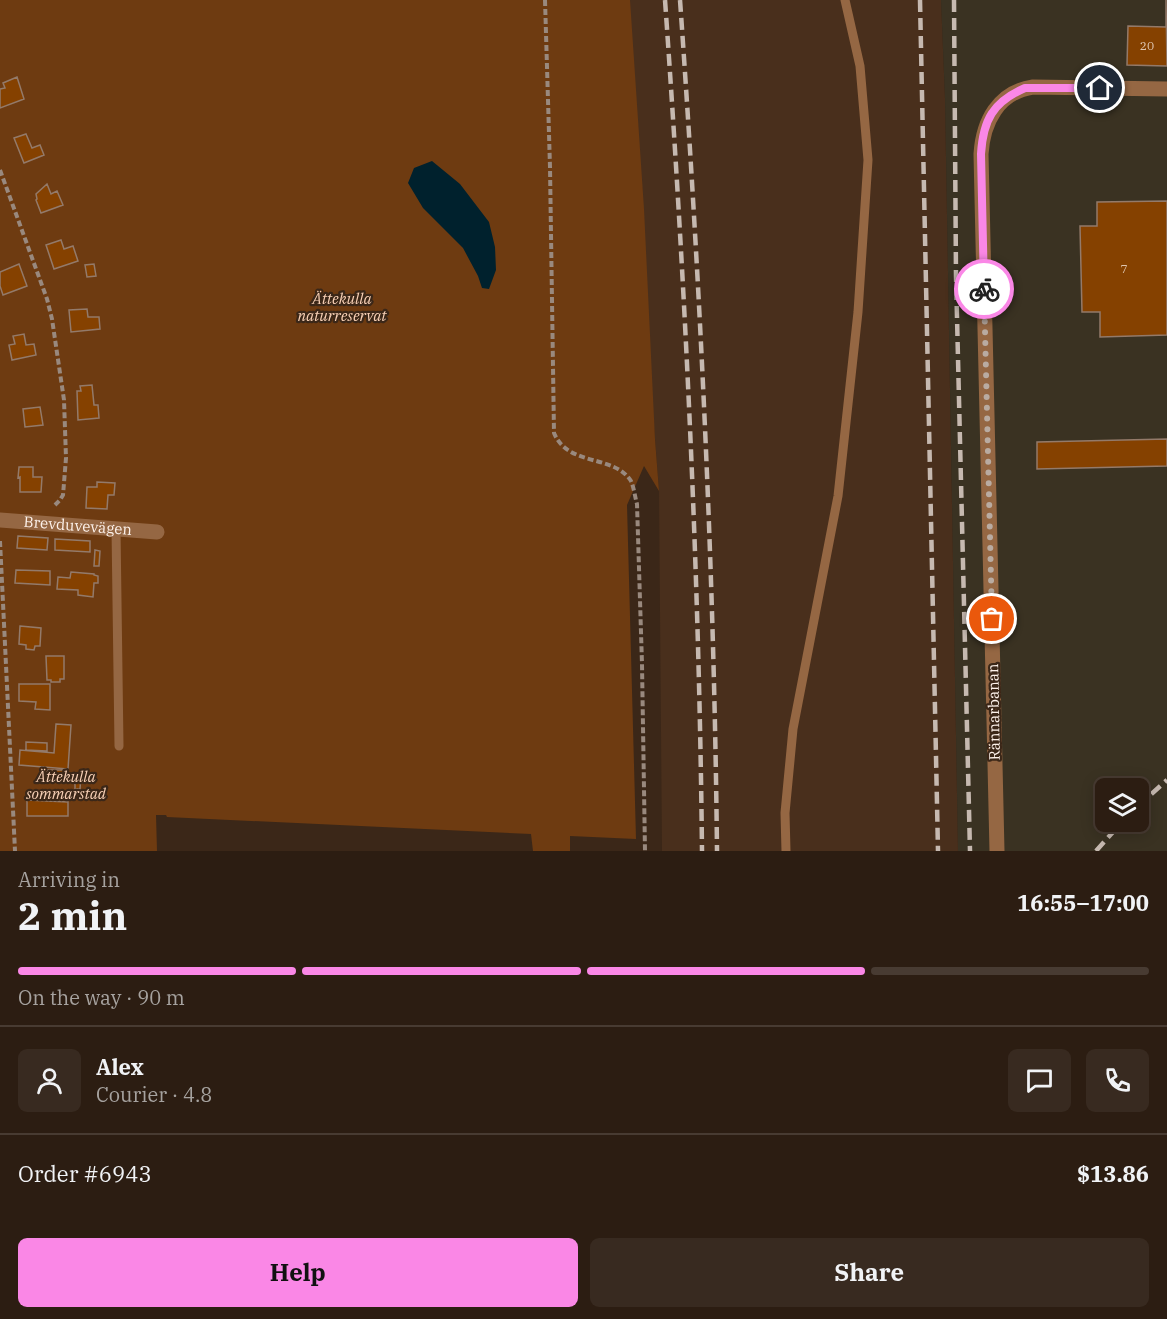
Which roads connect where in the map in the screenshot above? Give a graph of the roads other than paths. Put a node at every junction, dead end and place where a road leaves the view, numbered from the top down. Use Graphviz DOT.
graph roads {
  1 [pos="845,0"];
  2 [pos="1167,89"];
  3 [pos="0,520"];
  4 [pos="116,529"];
  5 [pos="157,532"];
  6 [pos="119,746"];
  7 [pos="786,851"];
  8 [pos="997,851"];
  1 -- 7 [label="lane"];
  2 -- 8 [label="street, Rännarbanan"];
  3 -- 4 [label="street, Brevduvevägen"];
  4 -- 5 [label="street, Brevduvevägen"];
  4 -- 6 [label="lane"];
}
